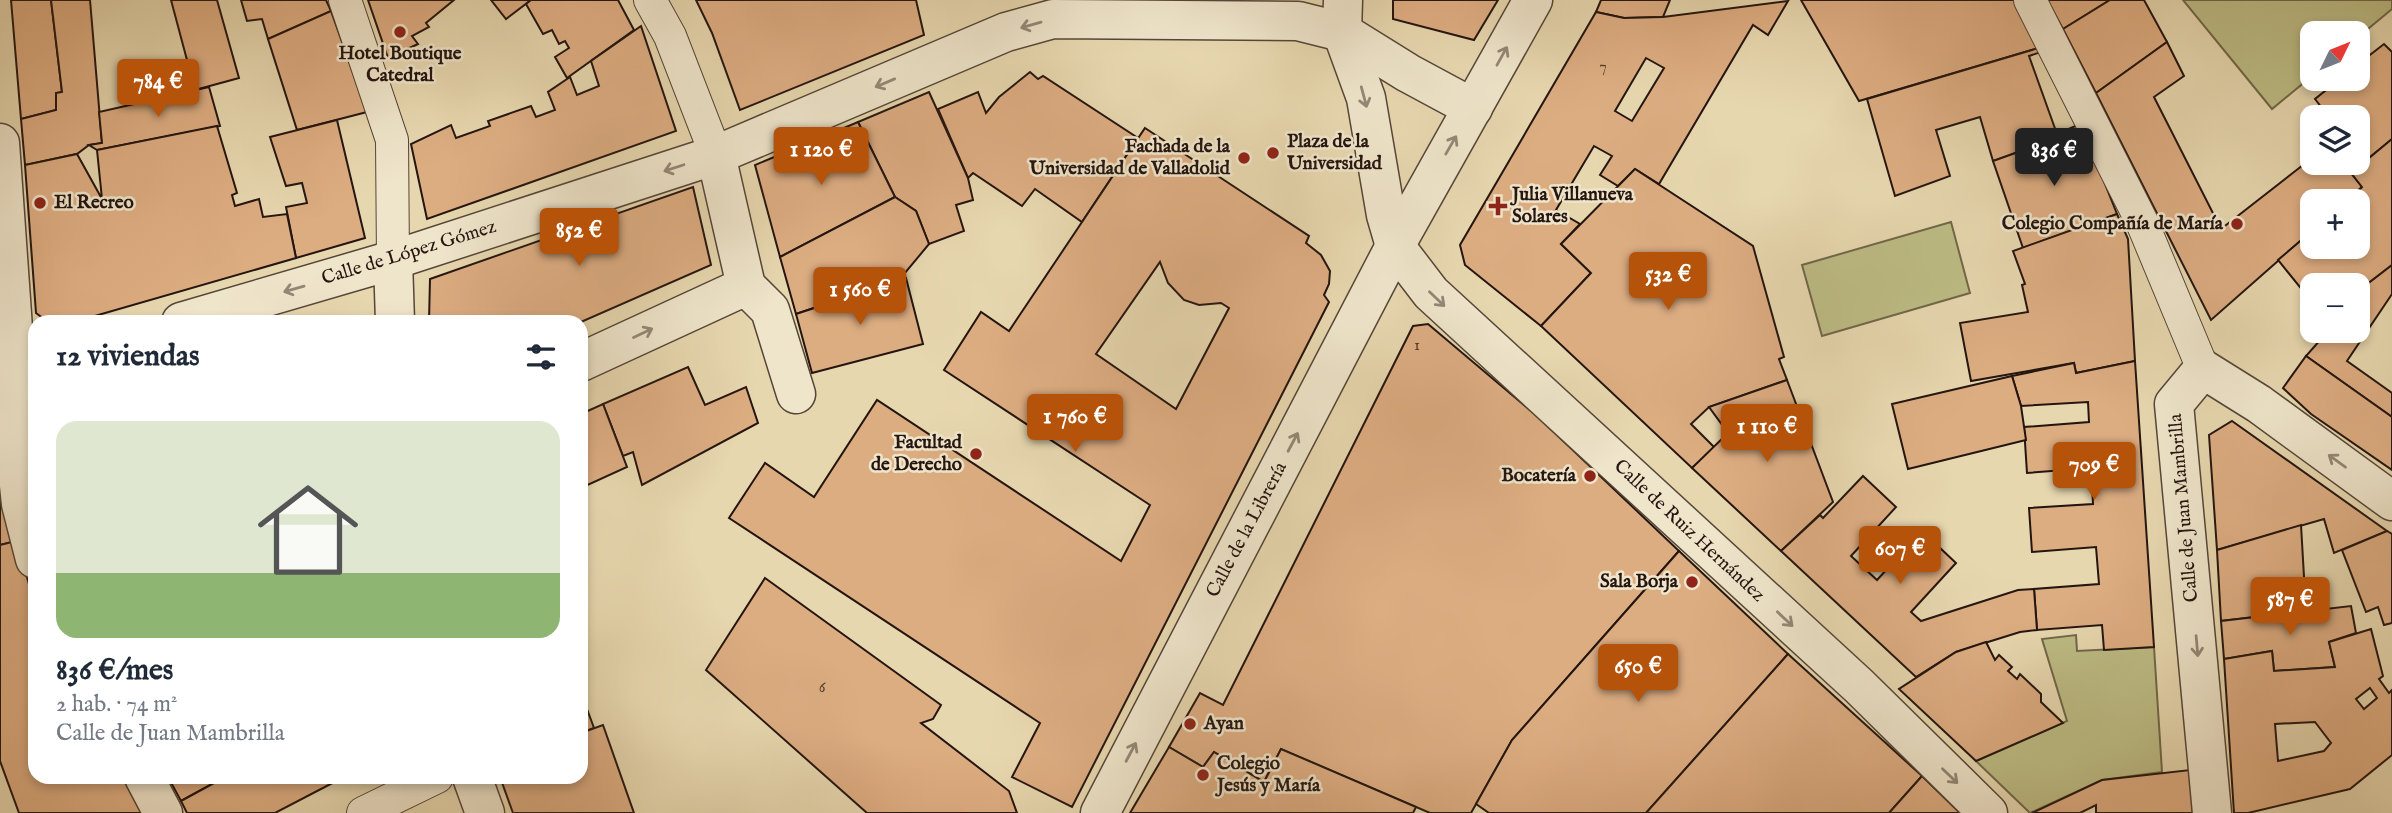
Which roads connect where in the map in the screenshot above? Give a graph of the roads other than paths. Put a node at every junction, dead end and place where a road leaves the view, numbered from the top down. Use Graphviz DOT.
graph roads {
  1 [pos="345,0"];
  2 [pos="650,0"];
  3 [pos="2030,0"];
  4 [pos="1532,2"];
  5 [pos="1343,16"];
  6 [pos="1473,108"];
  7 [pos="0,144"];
  8 [pos="716,155"];
  9 [pos="1375,155"];
  10 [pos="1430,183"];
  11 [pos="1395,246"];
  12 [pos="393,260"];
  13 [pos="746,286"];
  14 [pos="205,315"];
  15 [pos="394,315"];
  16 [pos="588,359"];
  17 [pos="2203,369"];
  18 [pos="17,370"];
  19 [pos="796,394"];
  20 [pos="2392,501"];
  21 [pos="28,532"];
  22 [pos="148,784"];
  23 [pos="422,784"];
  24 [pos="475,784"];
  25 [pos="163,813"];
  26 [pos="363,813"];
  27 [pos="485,813"];
  28 [pos="1100,813"];
  29 [pos="1988,813"];
  30 [pos="2212,813"];
  1 -- 12 [label="street"];
  2 -- 8 [label="street"];
  3 -- 17 [label="street"];
  6 -- 4 [label="street, one-way"];
  5 -- 6 [label="street"];
  5 -- 8 [label="street, Calle de López Gómez, one-way"];
  5 -- 9 [label="street, one-way"];
  10 -- 6 [label="street, one-way"];
  7 -- 18 [label="street"];
  8 -- 12 [label="street, Calle de López Gómez, one-way"];
  8 -- 13 [label="street"];
  9 -- 10 [label="street"];
  9 -- 11 [label="street"];
  10 -- 11 [label="street"];
  28 -- 11 [label="street, Calle de la Librería, one-way"];
  11 -- 29 [label="street, Calle de Ruiz Hernández, one-way"];
  12 -- 14 [label="street, Calle de López Gómez, one-way"];
  12 -- 15 [label="street"];
  16 -- 13 [label="street, one-way"];
  13 -- 19 [label="street"];
  20 -- 17 [label="street, one-way"];
  17 -- 30 [label="street, Calle de Juan Mambrilla, one-way"];
  18 -- 21 [label="street"];
  22 -- 25 [label="street"];
  23 -- 26 [label="street"];
  24 -- 27 [label="street"];
}
